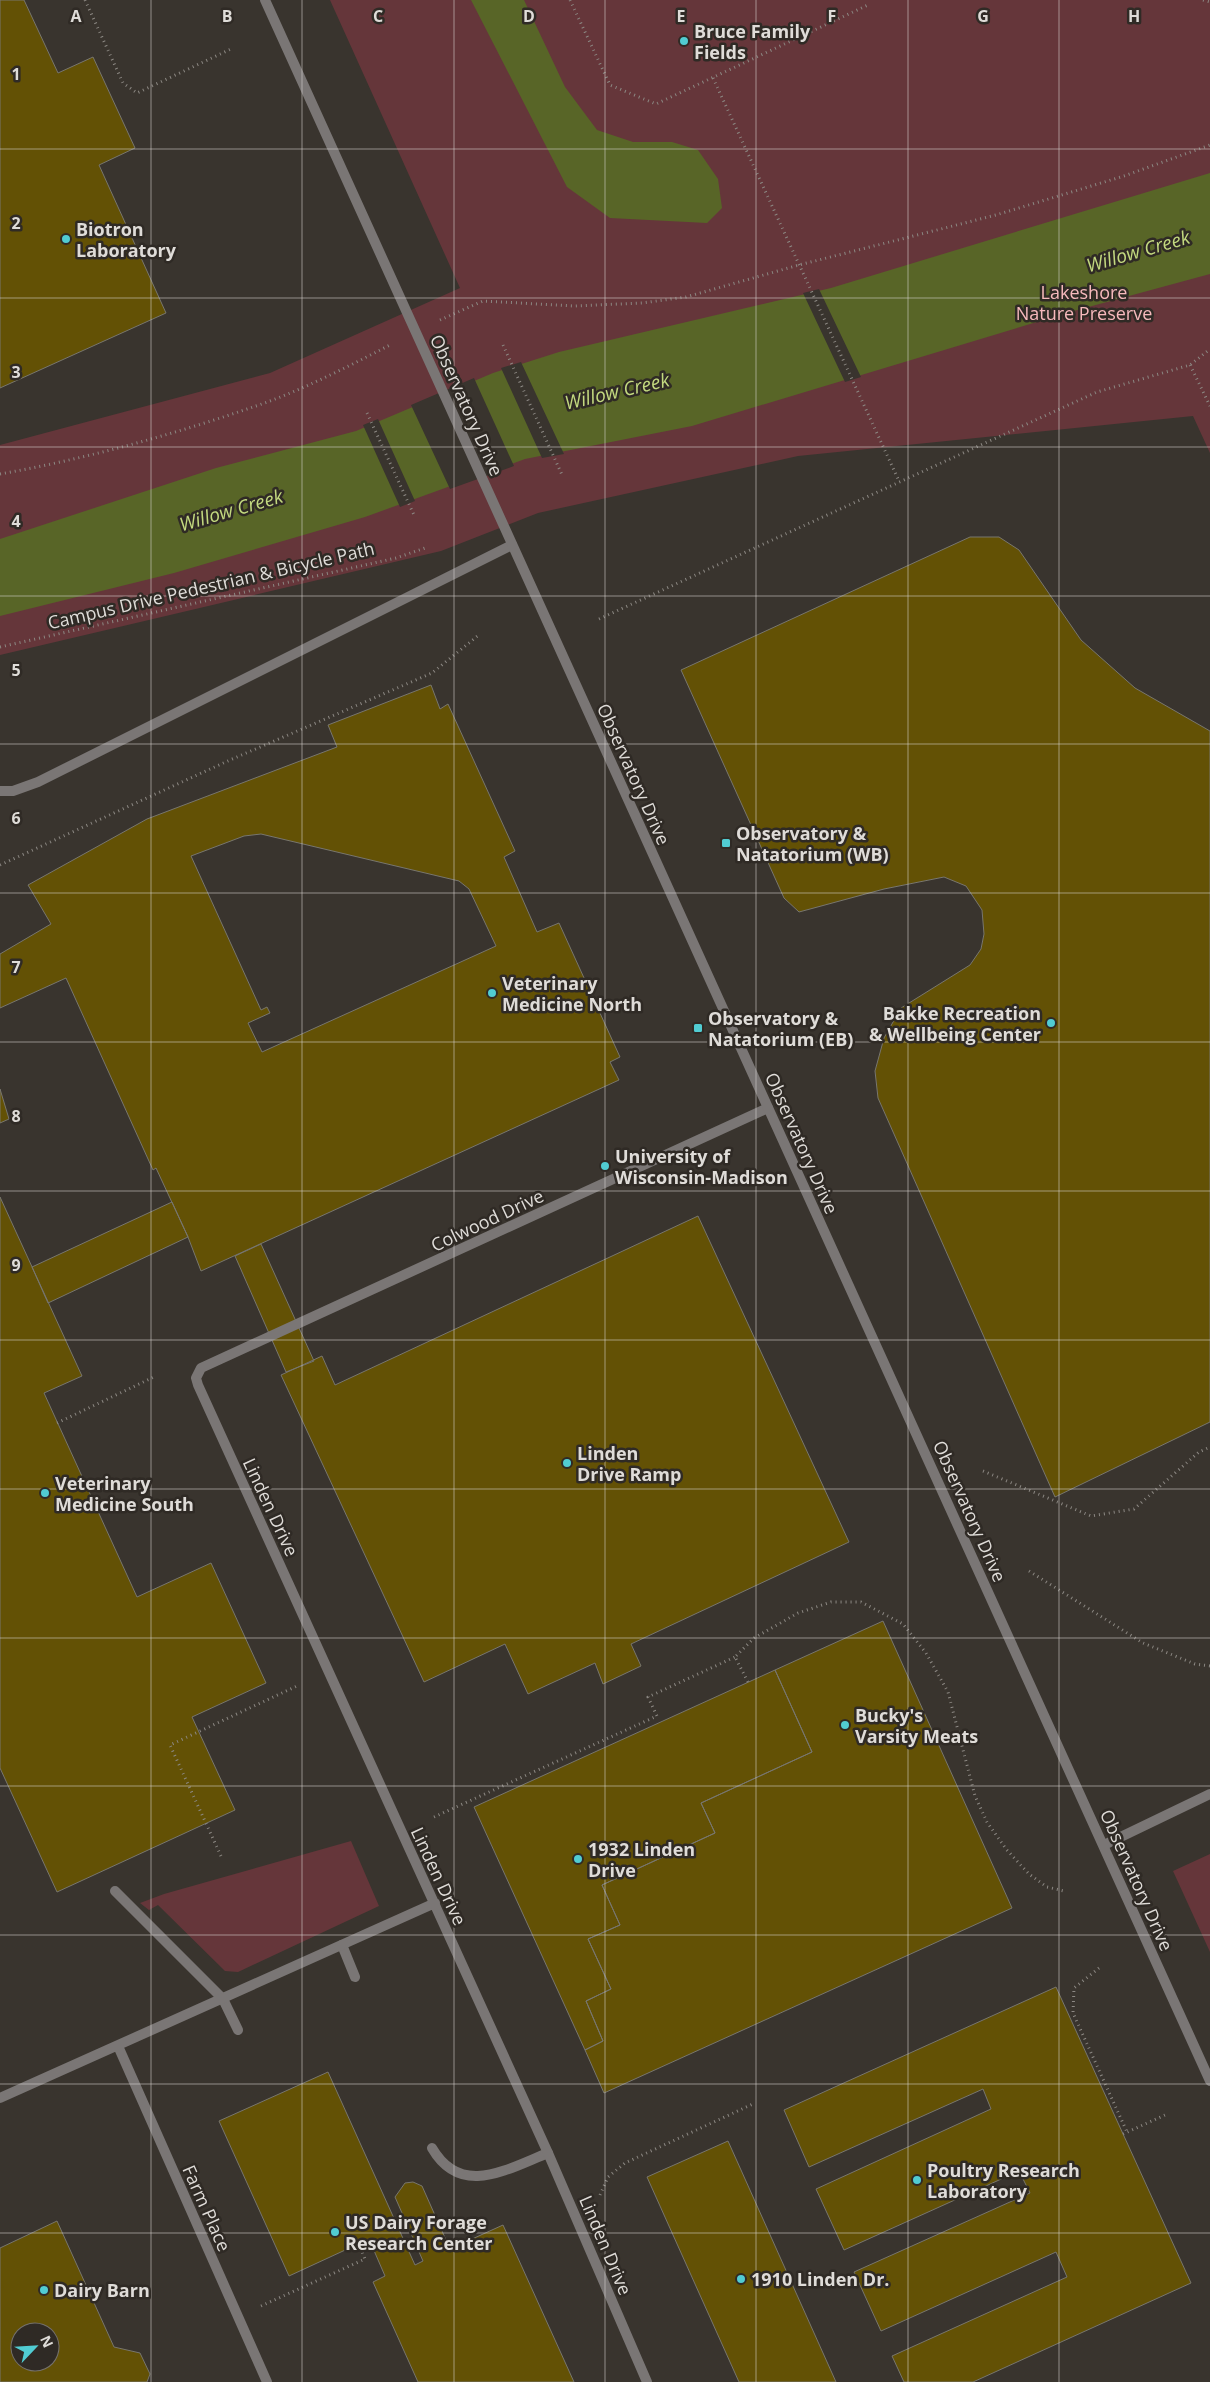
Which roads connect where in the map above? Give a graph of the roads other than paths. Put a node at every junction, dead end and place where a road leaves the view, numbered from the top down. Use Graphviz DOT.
graph roads {
  1 [pos="265,0"];
  2 [pos="512,545"];
  3 [pos="0,791"];
  4 [pos="768,1108"];
  5 [pos="198,1385"];
  6 [pos="1210,1794"];
  7 [pos="1104,1845"];
  8 [pos="115,1891"];
  9 [pos="435,1903"];
  10 [pos="342,1945"];
  11 [pos="355,1977"];
  12 [pos="223,2000"];
  13 [pos="238,2030"];
  14 [pos="118,2046"];
  15 [pos="1210,2081"];
  16 [pos="0,2098"];
  17 [pos="432,2148"];
  18 [pos="548,2153"];
  19 [pos="267,2382"];
  20 [pos="647,2382"];
  1 -- 2 [label="street, Observatory Drive"];
  2 -- 3 [label="street"];
  2 -- 4 [label="street, Observatory Drive"];
  4 -- 5 [label="street, Colwood Drive"];
  4 -- 7 [label="street, Observatory Drive"];
  5 -- 9 [label="street, Linden Drive"];
  6 -- 7 [label="street"];
  7 -- 15 [label="street, Observatory Drive"];
  8 -- 12 [label="street"];
  9 -- 10 [label="street"];
  9 -- 18 [label="street, Linden Drive"];
  10 -- 11 [label="street"];
  10 -- 12 [label="street"];
  12 -- 13 [label="street"];
  12 -- 14 [label="street"];
  14 -- 16 [label="street"];
  14 -- 19 [label="street, Farm Place"];
  17 -- 18 [label="street"];
  18 -- 20 [label="street, Linden Drive"];
}
